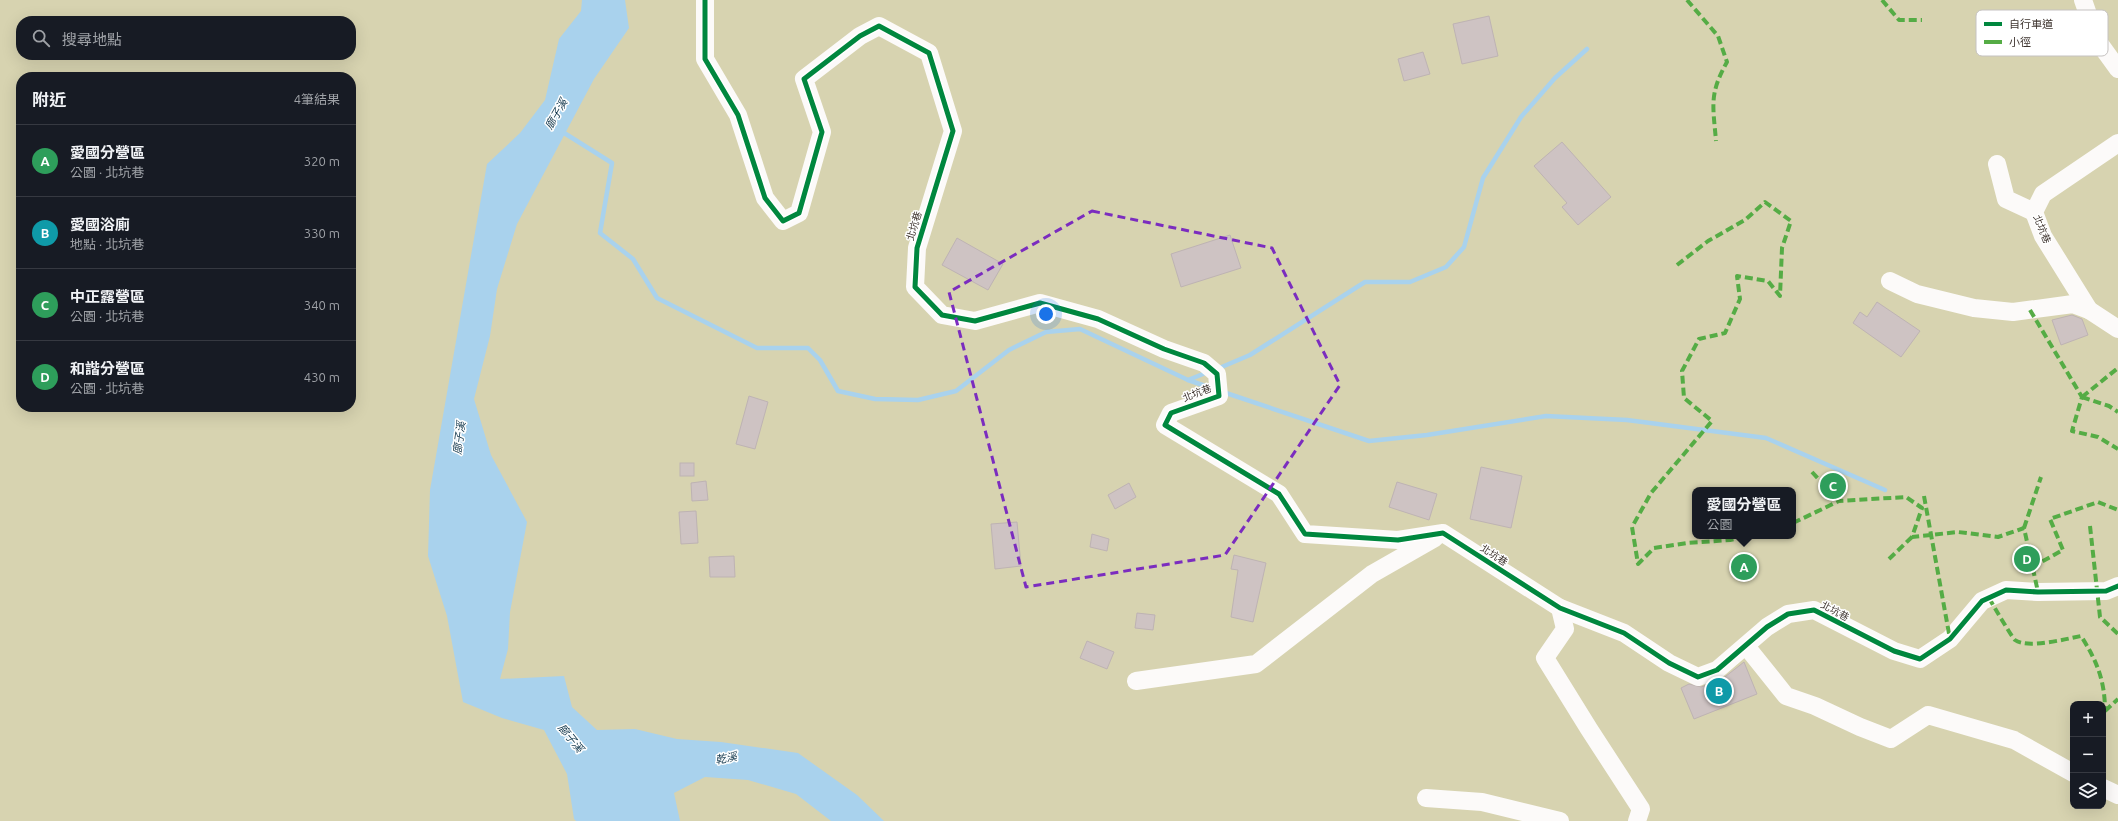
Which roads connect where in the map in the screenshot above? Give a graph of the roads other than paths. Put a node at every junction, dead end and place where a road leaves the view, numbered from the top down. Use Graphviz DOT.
graph roads {
  1 [pos="705,0"];
  2 [pos="2083,0"];
  3 [pos="2086,10"];
  4 [pos="2108,55"];
  5 [pos="2118,69"];
  6 [pos="2118,143"];
  7 [pos="1997,164"];
  8 [pos="2034,212"];
  9 [pos="1890,281"];
  10 [pos="2089,310"];
  11 [pos="2118,329"];
  12 [pos="1443,533"];
  13 [pos="2118,586"];
  14 [pos="1560,608"];
  15 [pos="1746,646"];
  16 [pos="1136,681"];
  17 [pos="2070,771"];
  18 [pos="2106,789"];
  19 [pos="2118,795"];
  20 [pos="1426,798"];
  21 [pos="1560,821"];
  22 [pos="1638,821"];
  1 -- 12 [label="street, 北坑巷"];
  2 -- 3 [label="street"];
  4 -- 5 [label="street"];
  6 -- 8 [label="street, 北坑巷"];
  7 -- 8 [label="street"];
  8 -- 10 [label="street, 北坑巷"];
  9 -- 10 [label="street"];
  10 -- 11 [label="street, 北坑巷"];
  12 -- 14 [label="street, 北坑巷"];
  12 -- 16 [label="street"];
  13 -- 15 [label="street, 北坑巷"];
  14 -- 15 [label="street, 北坑巷"];
  14 -- 22 [label="street"];
  15 -- 17 [label="street"];
  18 -- 19 [label="street"];
  20 -- 21 [label="street"];
}
